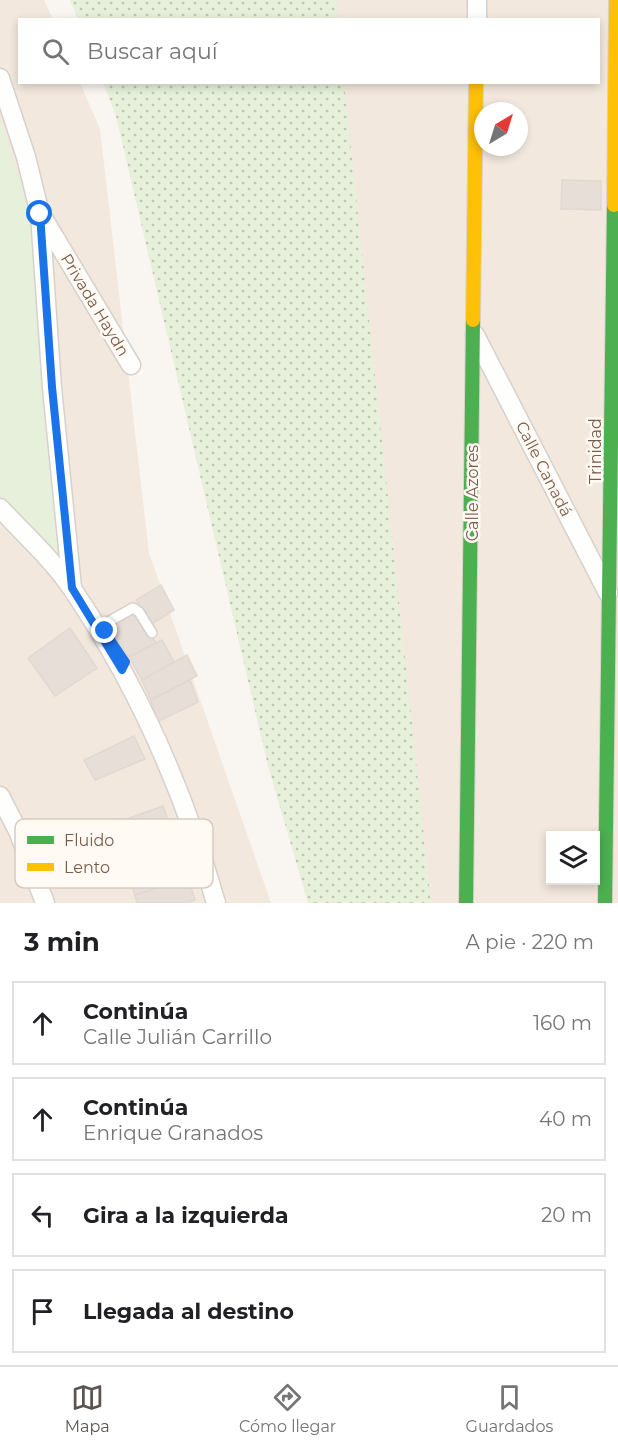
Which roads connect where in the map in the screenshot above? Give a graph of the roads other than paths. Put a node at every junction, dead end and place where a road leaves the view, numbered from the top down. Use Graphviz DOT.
graph roads {
  1 [pos="477,0"];
  2 [pos="616,0"];
  3 [pos="477,18"];
  4 [pos="0,78"];
  5 [pos="476,84"];
  6 [pos="40,214"];
  7 [pos="473,330"];
  8 [pos="131,365"];
  9 [pos="0,508"];
  10 [pos="72,588"];
  11 [pos="614,601"];
  12 [pos="152,633"];
  13 [pos="122,670"];
  14 [pos="0,796"];
  15 [pos="190,819"];
  16 [pos="15,826"];
  17 [pos="39,888"];
  18 [pos="212,888"];
  19 [pos="45,903"];
  20 [pos="216,903"];
  21 [pos="466,903"];
  22 [pos="605,903"];
  1 -- 3 [label="street"];
  2 -- 11 [label="street, Trinidad"];
  4 -- 6 [label="street"];
  5 -- 7 [label="street, Calle Azores"];
  6 -- 8 [label="street, Privada Haydn"];
  6 -- 10 [label="street"];
  7 -- 11 [label="street, Calle Canadá"];
  7 -- 21 [label="street, Calle Azores"];
  9 -- 10 [label="street"];
  10 -- 13 [label="street"];
  11 -- 22 [label="street, Trinidad"];
  12 -- 13 [label="lane"];
  13 -- 15 [label="street"];
  14 -- 16 [label="street"];
  17 -- 19 [label="street"];
  18 -- 20 [label="street"];
}
